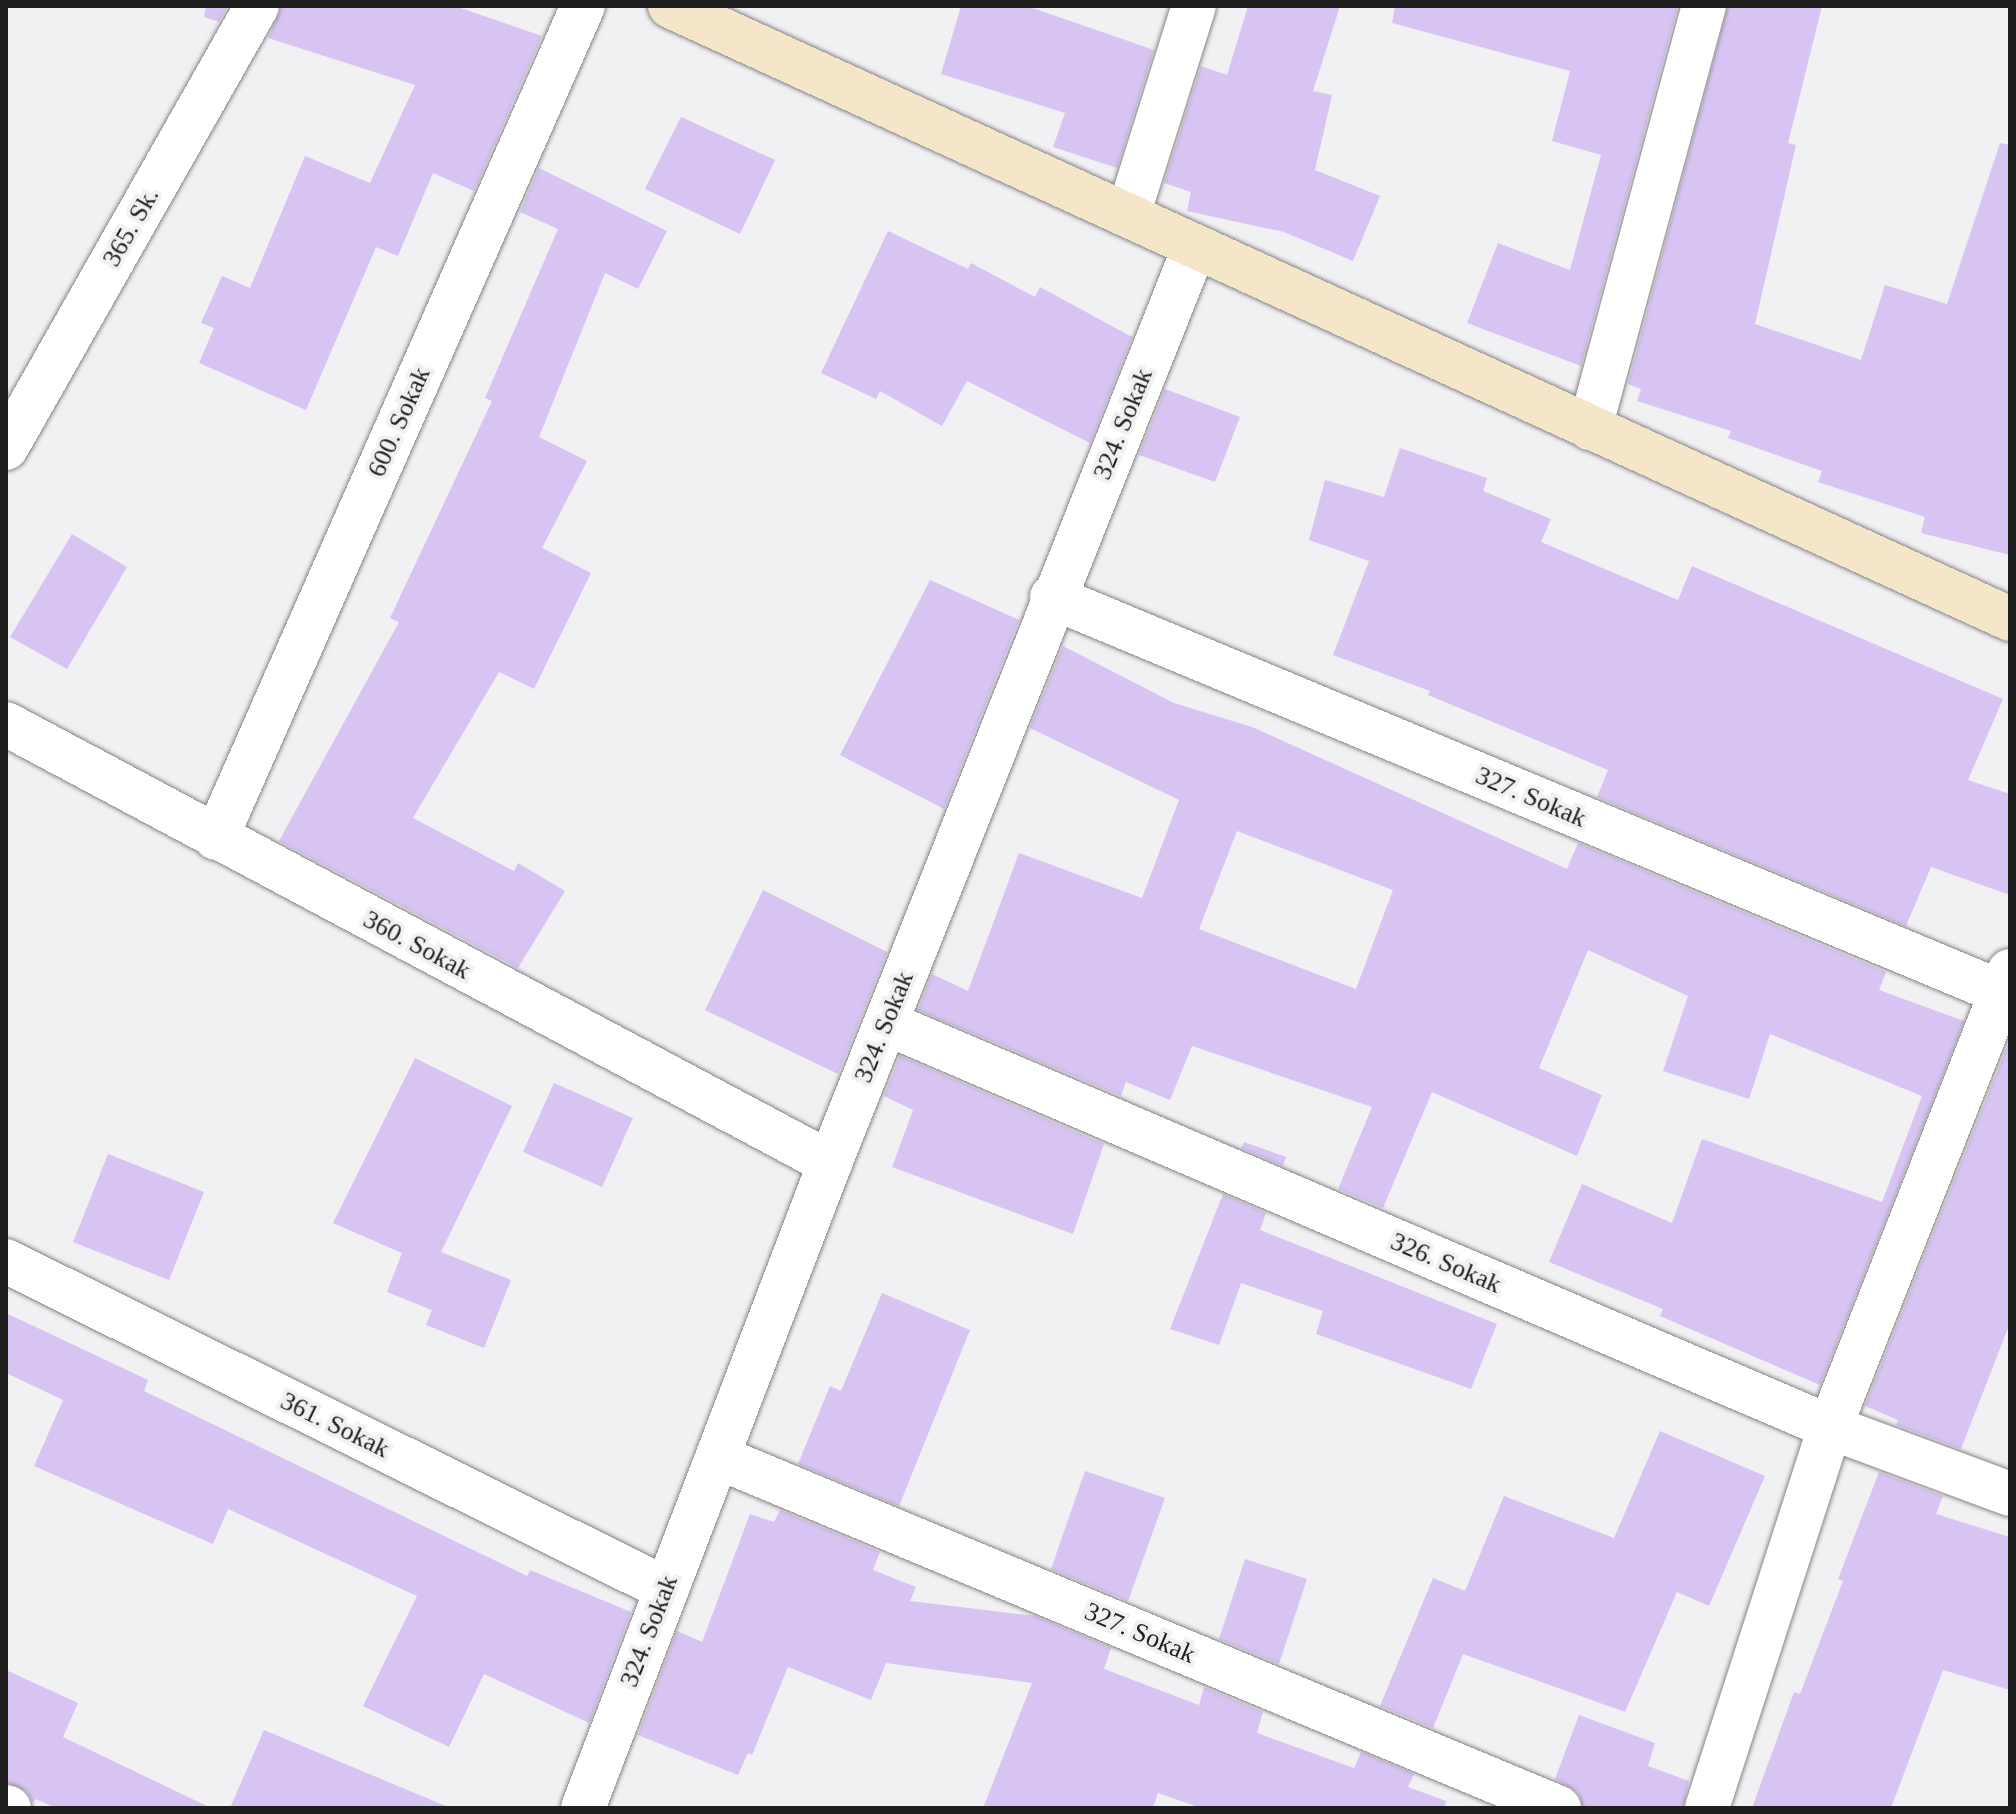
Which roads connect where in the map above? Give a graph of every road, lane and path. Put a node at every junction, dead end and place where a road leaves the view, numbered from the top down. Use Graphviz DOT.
graph roads {
  1 [pos="257,6"];
  2 [pos="583,6"];
  3 [pos="670,6"];
  4 [pos="1194,6"];
  5 [pos="1704,6"];
  6 [pos="1128,215"];
  7 [pos="1194,249"];
  8 [pos="1590,428"];
  9 [pos="6,448"];
  10 [pos="1052,597"];
  11 [pos="2010,619"];
  12 [pos="6,724"];
  13 [pos="216,838"];
  14 [pos="2007,987"];
  15 [pos="886,1023"];
  16 [pos="830,1163"];
  17 [pos="6,1261"];
  18 [pos="1830,1427"];
  19 [pos="720,1458"];
  20 [pos="2010,1494"];
  21 [pos="664,1588"];
  22 [pos="583,1808"];
  23 [pos="1559,1808"];
  24 [pos="1707,1808"];
  1 -- 9 [label="street, 365. Sk."];
  2 -- 13 [label="street, 600. Sokak"];
  3 -- 6 [label="main road"];
  4 -- 6 [label="street"];
  5 -- 8 [label="street"];
  6 -- 7 [label="main road"];
  7 -- 8 [label="main road"];
  7 -- 10 [label="street, 324. Sokak"];
  8 -- 11 [label="main road"];
  10 -- 14 [label="street, 327. Sokak"];
  10 -- 15 [label="street, 324. Sokak"];
  12 -- 13 [label="street, 360. Sokak"];
  13 -- 16 [label="street, 360. Sokak"];
  14 -- 18 [label="street"];
  15 -- 16 [label="street, 324. Sokak"];
  15 -- 18 [label="street, 326. Sokak"];
  16 -- 19 [label="street, 324. Sokak"];
  17 -- 21 [label="street, 361. Sokak"];
  18 -- 20 [label="street, 326. Sokak"];
  18 -- 24 [label="street"];
  19 -- 21 [label="street, 324. Sokak"];
  19 -- 23 [label="street, 327. Sokak"];
  21 -- 22 [label="street, 324. Sokak"];
}
